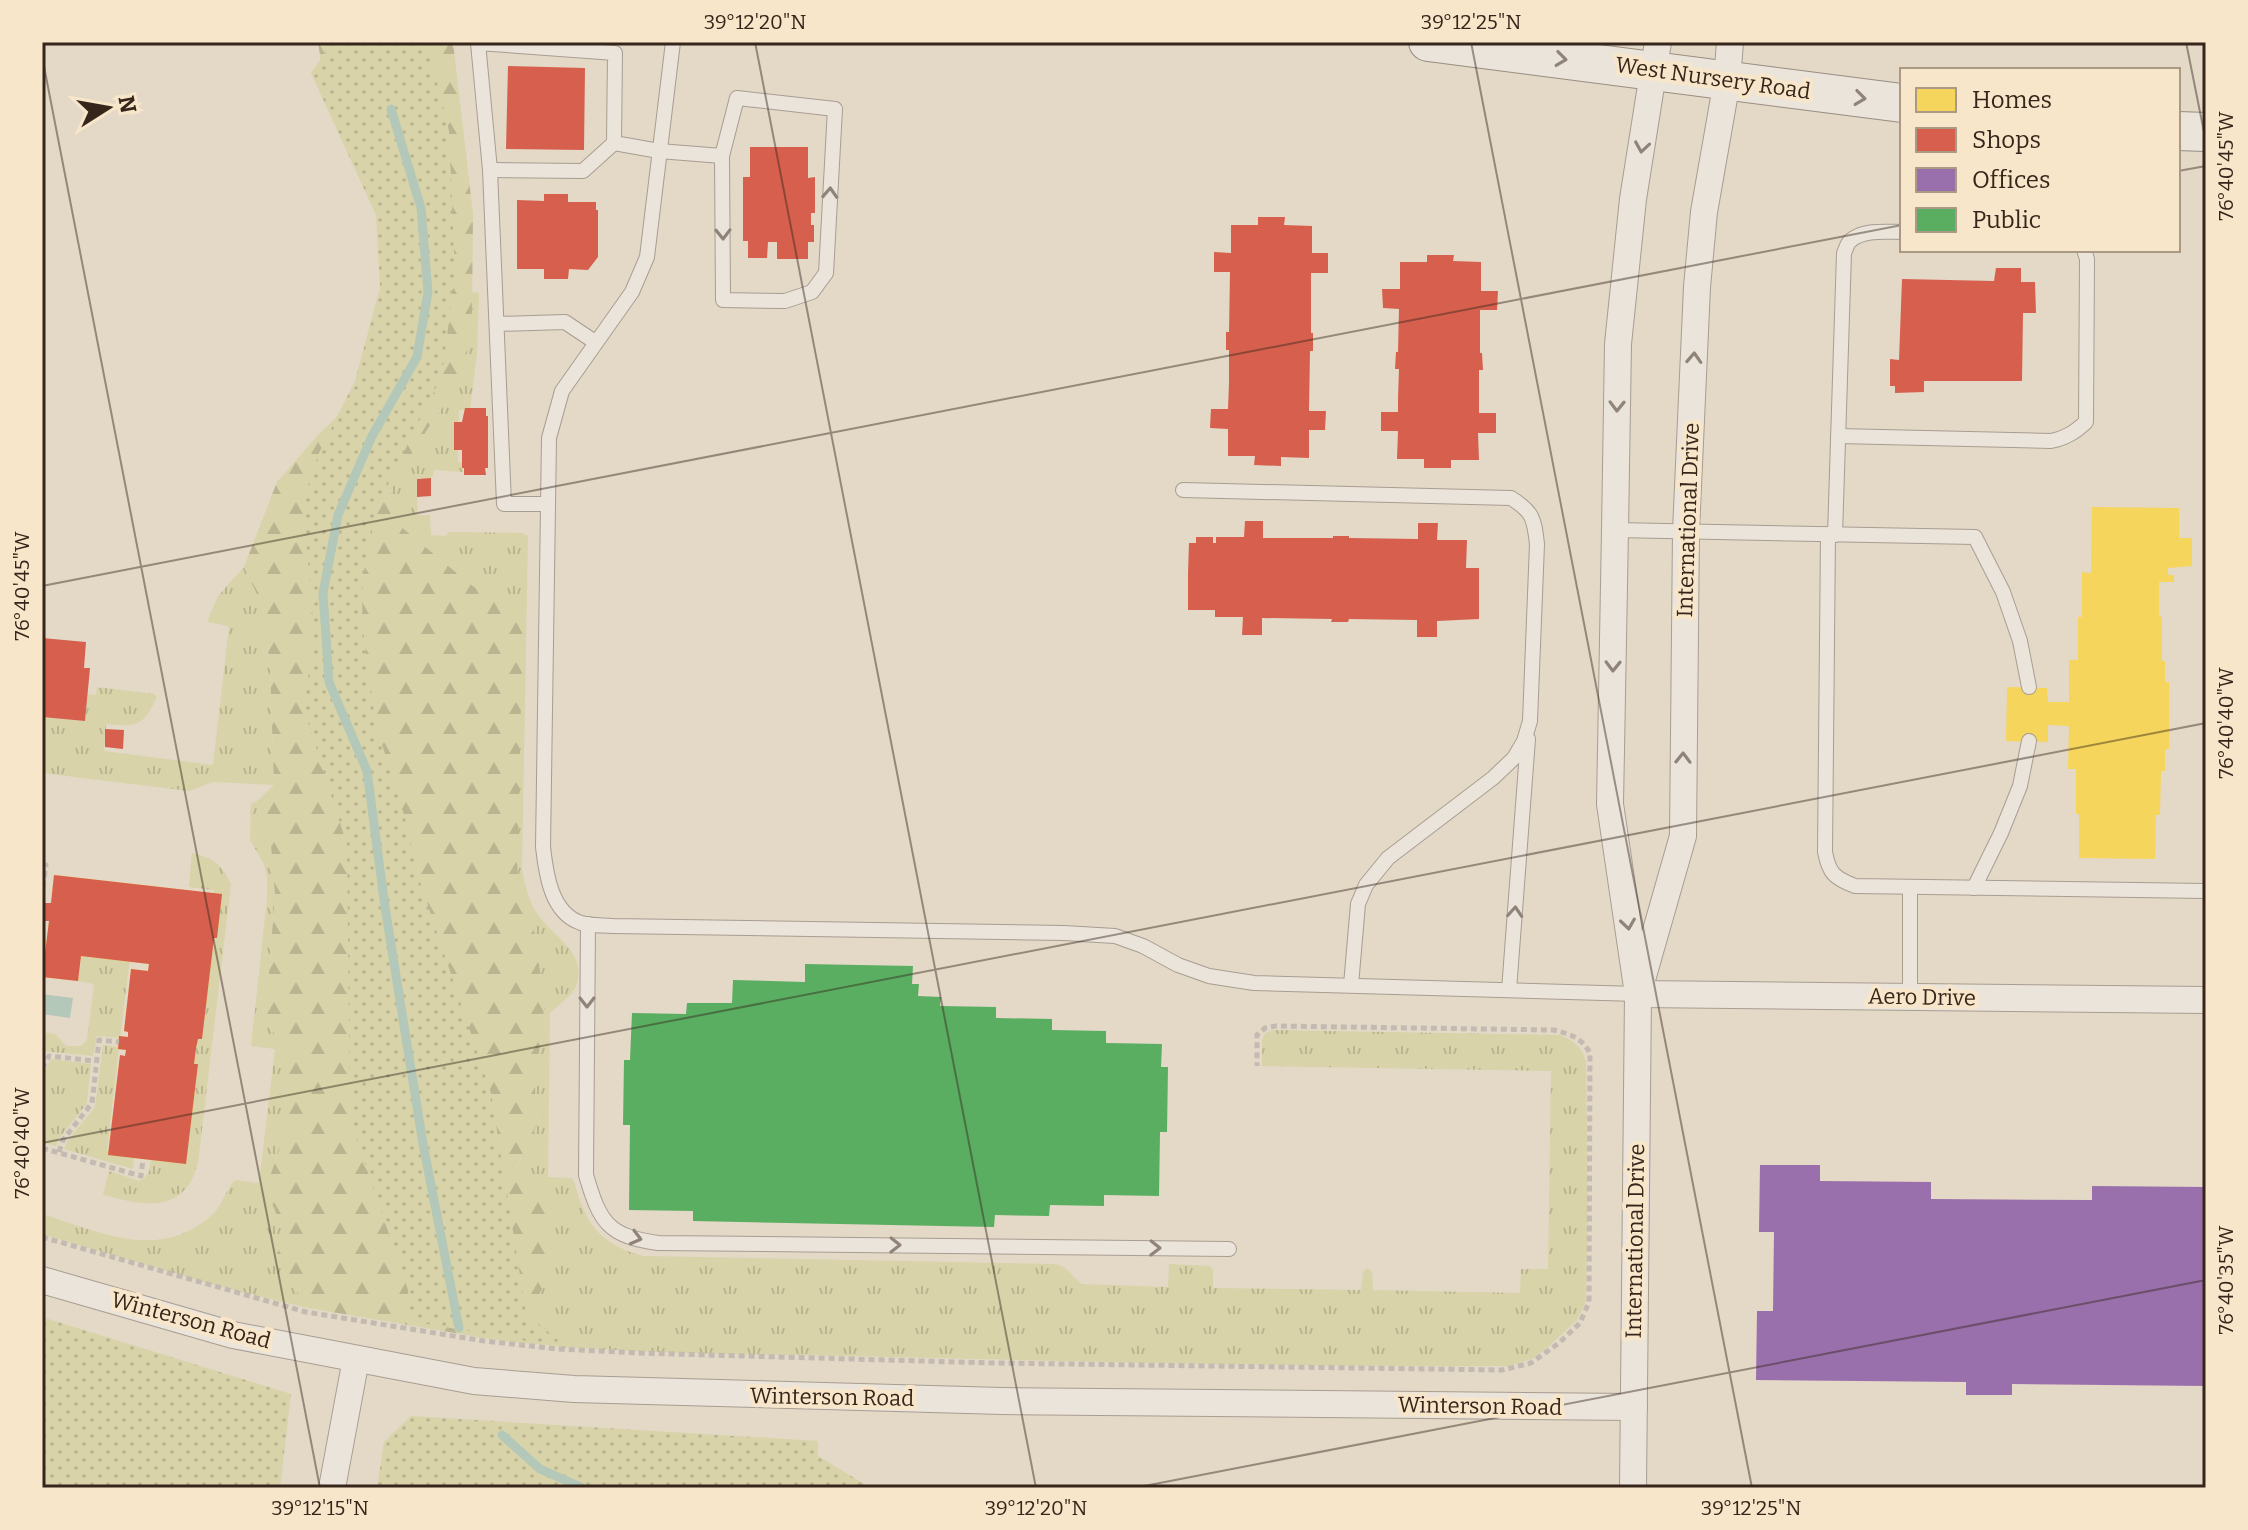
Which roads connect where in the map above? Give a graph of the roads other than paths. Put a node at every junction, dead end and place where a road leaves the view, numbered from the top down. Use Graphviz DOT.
graph roads {
  1 [pos="673,42"];
  2 [pos="1428,42"];
  3 [pos="1730,42"];
  4 [pos="1656,56"];
  5 [pos="1727,81"];
  6 [pos="1900,103"];
  7 [pos="2180,131"];
  8 [pos="2206,132"];
  9 [pos="614,143"];
  10 [pos="659,151"];
  11 [pos="722,156"];
  12 [pos="490,170"];
  13 [pos="1900,232"];
  14 [pos="2085,252"];
  15 [pos="497,324"];
  16 [pos="595,342"];
  17 [pos="1838,436"];
  18 [pos="1183,490"];
  19 [pos="548,504"];
  20 [pos="1615,530"];
  21 [pos="1686,531"];
  22 [pos="1831,534"];
  23 [pos="2029,687"];
  24 [pos="1530,721"];
  25 [pos="2029,741"];
  26 [pos="1910,887"];
  27 [pos="1974,888"];
  28 [pos="2206,891"];
  29 [pos="588,924"];
  30 [pos="1351,985"];
  31 [pos="1509,990"];
  32 [pos="1638,994"];
  33 [pos="1910,997"];
  34 [pos="2206,1000"];
  35 [pos="1229,1249"];
  36 [pos="42,1280"];
  37 [pos="356,1359"];
  38 [pos="1634,1407"];
  39 [pos="332,1488"];
  40 [pos="1633,1488"];
  1 -- 10 [label="lane"];
  2 -- 4 [label="main road, West Nursery Road, one-way"];
  3 -- 5 [label="street, International Drive"];
  4 -- 5 [label="main road, West Nursery Road"];
  4 -- 20 [label="street, International Drive, one-way"];
  5 -- 6 [label="main road, West Nursery Road, one-way"];
  21 -- 5 [label="street, International Drive, one-way"];
  7 -- 8 [label="main road"];
  9 -- 10 [label="lane"];
  9 -- 12 [label="lane"];
  9 -- 12 [label="lane"];
  10 -- 11 [label="lane"];
  10 -- 16 [label="lane"];
  11 -- 11 [label="lane, one-way"];
  12 -- 15 [label="lane"];
  13 -- 17 [label="lane"];
  14 -- 17 [label="lane"];
  15 -- 16 [label="lane"];
  15 -- 19 [label="lane"];
  16 -- 19 [label="lane"];
  17 -- 22 [label="lane"];
  18 -- 24 [label="lane"];
  19 -- 29 [label="lane"];
  20 -- 21 [label="lane"];
  20 -- 32 [label="street, International Drive, one-way"];
  21 -- 22 [label="lane"];
  32 -- 21 [label="street, International Drive, one-way"];
  22 -- 23 [label="lane"];
  22 -- 26 [label="lane"];
  24 -- 30 [label="lane"];
  31 -- 24 [label="lane, one-way"];
  25 -- 27 [label="lane"];
  26 -- 27 [label="lane"];
  26 -- 33 [label="lane"];
  27 -- 28 [label="lane"];
  29 -- 30 [label="lane"];
  29 -- 35 [label="lane, one-way"];
  30 -- 31 [label="lane"];
  31 -- 32 [label="lane"];
  32 -- 33 [label="street, Aero Drive"];
  32 -- 38 [label="street, International Drive"];
  33 -- 34 [label="street, Aero Drive"];
  36 -- 37 [label="street, Winterson Road"];
  37 -- 38 [label="street, Winterson Road"];
  37 -- 39 [label="street"];
  38 -- 40 [label="street, International Drive"];
}
